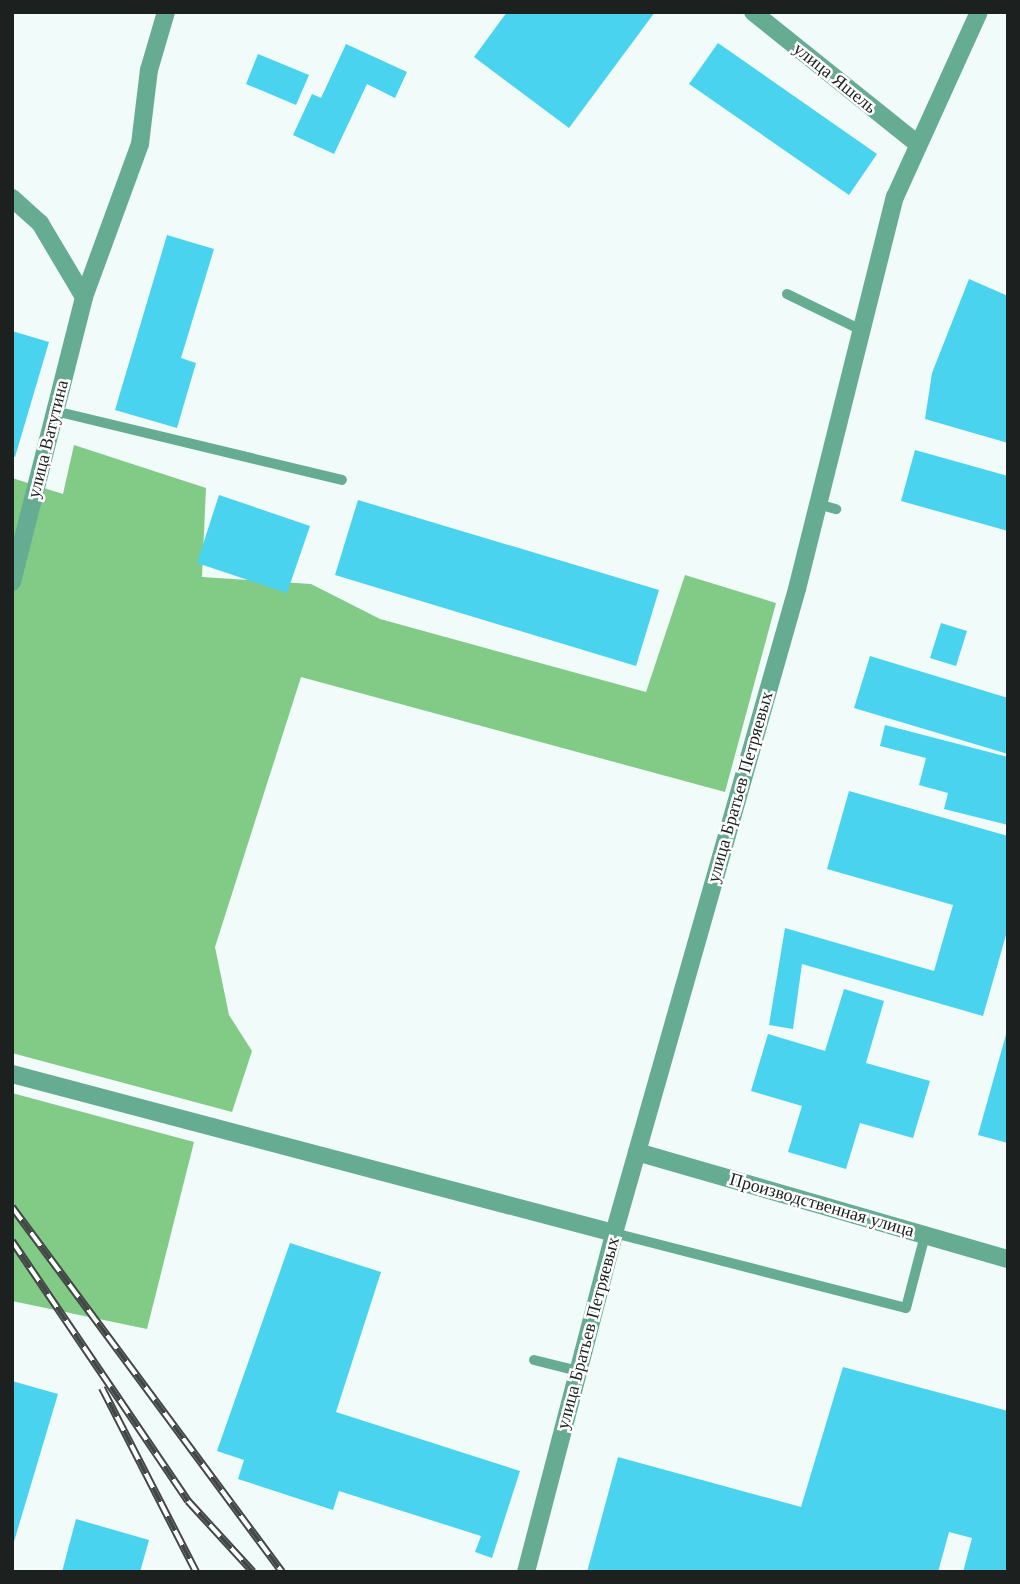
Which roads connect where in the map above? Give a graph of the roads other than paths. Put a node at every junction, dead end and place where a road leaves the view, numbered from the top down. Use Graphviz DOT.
graph roads {
  1 [pos="166,12"];
  2 [pos="753,12"];
  3 [pos="979,12"];
  4 [pos="918,144"];
  5 [pos="12,198"];
  6 [pos="787,294"];
  7 [pos="84,297"];
  8 [pos="862,330"];
  9 [pos="55,411"];
  10 [pos="342,480"];
  11 [pos="818,505"];
  12 [pos="836,509"];
  13 [pos="12,582"];
  14 [pos="12,1074"];
  15 [pos="637,1152"];
  16 [pos="614,1233"];
  17 [pos="925,1235"];
  18 [pos="1008,1259"];
  19 [pos="534,1360"];
  20 [pos="578,1371"];
  21 [pos="526,1572"];
  1 -- 7 [label="street, улица Ватутина"];
  2 -- 4 [label="street, улица Яшель"];
  3 -- 4 [label="street, улица Братьев Петряевых"];
  4 -- 8 [label="street, улица Братьев Петряевых"];
  5 -- 7 [label="street"];
  6 -- 8 [label="lane"];
  7 -- 9 [label="street, улица Ватутина"];
  8 -- 11 [label="street, улица Братьев Петряевых"];
  9 -- 10 [label="lane"];
  9 -- 13 [label="street, улица Ватутина"];
  11 -- 12 [label="lane"];
  11 -- 15 [label="street, улица Братьев Петряевых"];
  14 -- 16 [label="street"];
  15 -- 16 [label="street, улица Братьев Петряевых"];
  15 -- 17 [label="street, Производственная улица"];
  16 -- 17 [label="lane"];
  16 -- 20 [label="street, улица Братьев Петряевых"];
  17 -- 18 [label="street, Производственная улица"];
  19 -- 20 [label="lane"];
  20 -- 21 [label="street, улица Братьев Петряевых"];
}
